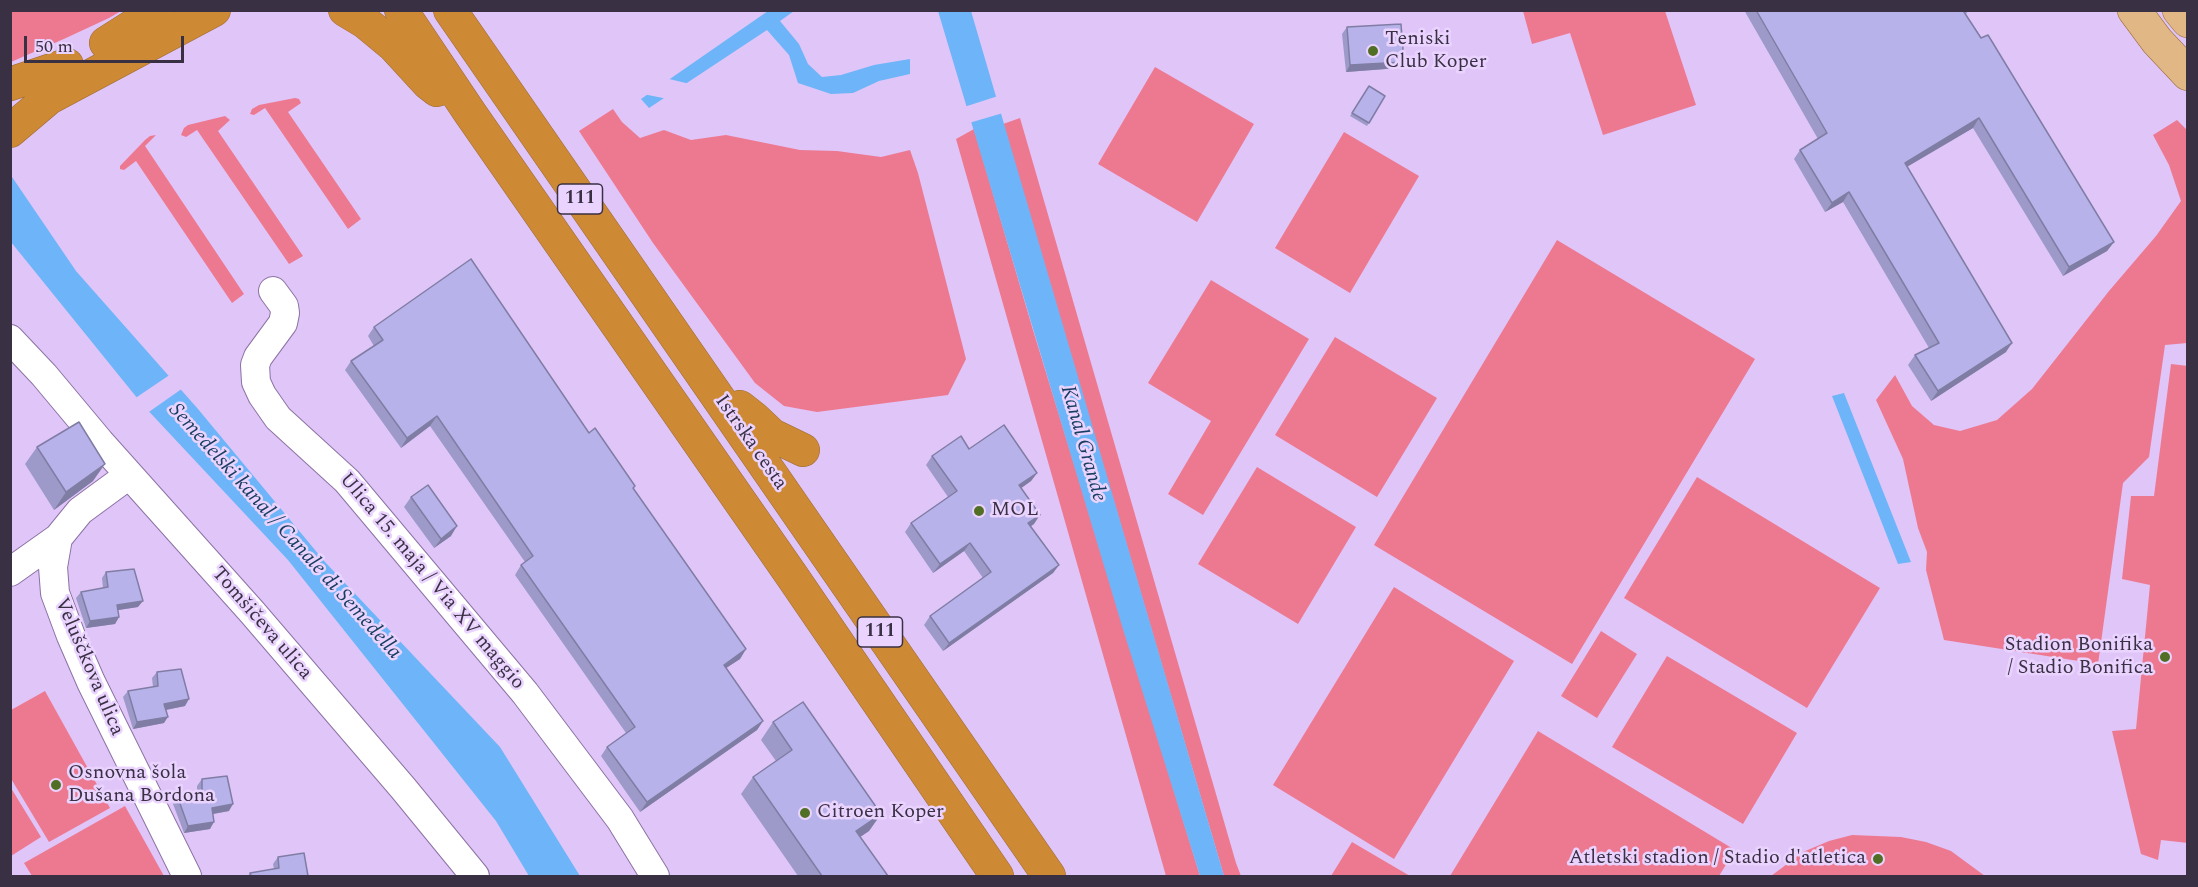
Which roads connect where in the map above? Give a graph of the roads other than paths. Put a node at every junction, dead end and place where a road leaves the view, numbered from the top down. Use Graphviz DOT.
graph roads {
  1 [pos="158,10"];
  2 [pos="214,10"];
  3 [pos="345,10"];
  4 [pos="401,10"];
  5 [pos="450,10"];
  6 [pos="2134,10"];
  7 [pos="2179,10"];
  8 [pos="2187,21"];
  9 [pos="68,65"];
  10 [pos="2187,74"];
  11 [pos="10,84"];
  12 [pos="470,114"];
  13 [pos="12,119"];
  14 [pos="273,291"];
  15 [pos="10,323"];
  16 [pos="10,339"];
  17 [pos="44,375"];
  18 [pos="711,387"];
  19 [pos="803,450"];
  20 [pos="129,475"];
  21 [pos="58,538"];
  22 [pos="10,572"];
  23 [pos="187,876"];
  24 [pos="475,876"];
  25 [pos="654,876"];
  26 [pos="997,876"];
  27 [pos="1049,876"];
  1 -- 9 [label="highway"];
  2 -- 13 [label="highway"];
  3 -- 12 [label="highway"];
  4 -- 12 [label="highway, 111"];
  5 -- 18 [label="highway, Istrska cesta / 111"];
  6 -- 10 [label="main road"];
  7 -- 8 [label="main road"];
  9 -- 11 [label="highway"];
  9 -- 13 [label="highway"];
  12 -- 26 [label="highway, 111"];
  14 -- 25 [label="street, Ulica 15. maja / Via XV maggio"];
  15 -- 17 [label="street"];
  16 -- 17 [label="street"];
  17 -- 20 [label="street, Tomšičeva ulica"];
  18 -- 19 [label="highway"];
  18 -- 27 [label="highway, Istrska cesta / 111"];
  20 -- 21 [label="street, Veluščkova ulica"];
  20 -- 24 [label="street, Tomšičeva ulica"];
  21 -- 22 [label="street"];
  21 -- 23 [label="street, Veluščkova ulica"];
}
